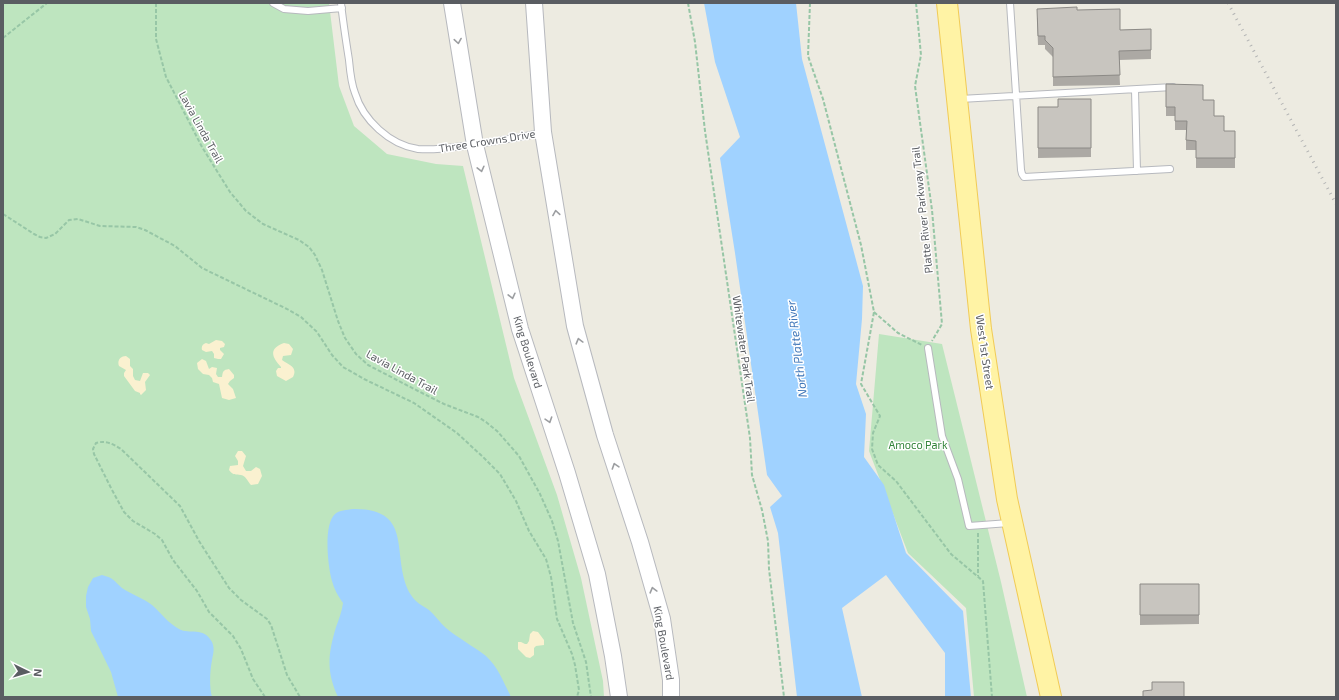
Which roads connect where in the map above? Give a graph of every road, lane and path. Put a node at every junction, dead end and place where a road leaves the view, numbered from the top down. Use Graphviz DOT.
graph roads {
  1 [pos="47,3"];
  2 [pos="156,3"];
  3 [pos="273,3"];
  4 [pos="452,3"];
  5 [pos="534,3"];
  6 [pos="688,3"];
  7 [pos="810,3"];
  8 [pos="916,3"];
  9 [pos="947,3"];
  10 [pos="1010,3"];
  11 [pos="342,5"];
  12 [pos="3,38"];
  13 [pos="1182,87"];
  14 [pos="1135,90"];
  15 [pos="1016,96"];
  16 [pos="957,99"];
  17 [pos="543,132"];
  18 [pos="475,145"];
  19 [pos="1170,169"];
  20 [pos="1137,170"];
  21 [pos="3,214"];
  22 [pos="874,312"];
  23 [pos="928,348"];
  24 [pos="1012,522"];
  25 [pos="978,525"];
  26 [pos="978,577"];
  27 [pos="265,697"];
  28 [pos="300,697"];
  29 [pos="577,697"];
  30 [pos="591,697"];
  31 [pos="619,697"];
  32 [pos="671,697"];
  33 [pos="784,697"];
  34 [pos="992,697"];
  35 [pos="1051,697"];
  1 -- 12 [label="path"];
  2 -- 30 [label="path, Lavia Linda Trail"];
  3 -- 11 [label="lane"];
  4 -- 18 [label="street, King Boulevard, one-way"];
  5 -- 17 [label="street, King Boulevard"];
  6 -- 33 [label="path, Whitewater Park Trail"];
  7 -- 22 [label="path"];
  8 -- 23 [label="path, Platte River Parkway Trail"];
  9 -- 16 [label="main road, West 1st Street"];
  10 -- 15 [label="lane"];
  11 -- 18 [label="lane, Three Crowns Drive"];
  13 -- 14 [label="lane"];
  14 -- 15 [label="lane"];
  14 -- 20 [label="lane"];
  15 -- 16 [label="lane"];
  15 -- 20 [label="lane"];
  16 -- 24 [label="main road, West 1st Street"];
  17 -- 18 [label="lane, Three Crowns Drive"];
  32 -- 17 [label="street, King Boulevard, one-way"];
  18 -- 31 [label="street, King Boulevard, one-way"];
  19 -- 20 [label="lane"];
  21 -- 29 [label="path"];
  22 -- 23 [label="path"];
  22 -- 26 [label="path"];
  23 -- 25 [label="lane"];
  24 -- 25 [label="lane"];
  24 -- 35 [label="main road, West 1st Street"];
  25 -- 26 [label="path"];
  26 -- 34 [label="path"];
  27 -- 28 [label="path"];
}
